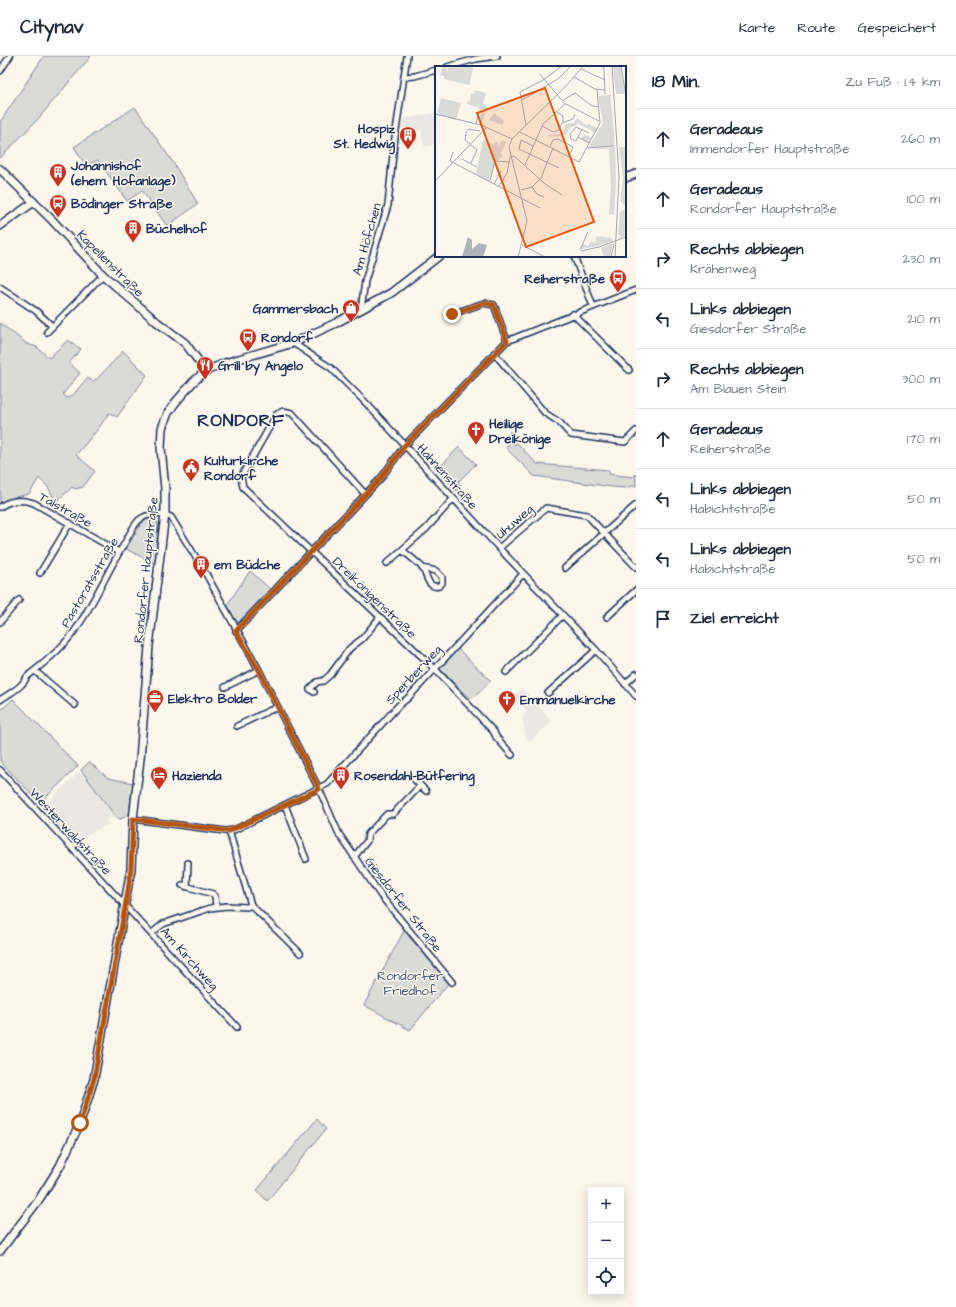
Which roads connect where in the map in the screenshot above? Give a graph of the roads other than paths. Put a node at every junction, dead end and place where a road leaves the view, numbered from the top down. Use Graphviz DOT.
graph roads {
  1 [pos="10,56"];
  2 [pos="407,56"];
  3 [pos="497,56"];
  4 [pos="451,66"];
  5 [pos="435,70"];
  6 [pos="0,71"];
  7 [pos="404,77"];
  8 [pos="0,170"];
  9 [pos="636,174"];
  10 [pos="626,178"];
  11 [pos="34,202"];
  12 [pos="0,226"];
  13 [pos="437,257"];
  14 [pos="574,257"];
  15 [pos="103,275"];
  16 [pos="0,287"];
  17 [pos="636,290"];
  18 [pos="593,306"];
  19 [pos="361,310"];
  20 [pos="452,314"];
  21 [pos="572,314"];
  22 [pos="52,326"];
  23 [pos="47,332"];
  24 [pos="507,341"];
  25 [pos="293,343"];
  26 [pos="494,353"];
  27 [pos="628,370"];
  28 [pos="206,371"];
  29 [pos="636,432"];
  30 [pos="405,445"];
  31 [pos="365,494"];
  32 [pos="453,499"];
  33 [pos="636,505"];
  34 [pos="0,507"];
  35 [pos="165,514"];
  36 [pos="70,523"];
  37 [pos="605,534"];
  38 [pos="499,548"];
  39 [pos="402,550"];
  40 [pos="119,552"];
  41 [pos="311,552"];
  42 [pos="388,563"];
  43 [pos="636,567"];
  44 [pos="422,568"];
  45 [pos="565,568"];
  46 [pos="40,573"];
  47 [pos="523,574"];
  48 [pos="636,590"];
  49 [pos="19,600"];
  50 [pos="563,615"];
  51 [pos="380,617"];
  52 [pos="608,617"];
  53 [pos="0,622"];
  54 [pos="236,631"];
  55 [pos="596,650"];
  56 [pos="434,668"];
  57 [pos="259,670"];
  58 [pos="36,671"];
  59 [pos="506,672"];
  60 [pos="636,674"];
  61 [pos="625,684"];
  62 [pos="225,687"];
  63 [pos="314,692"];
  64 [pos="548,694"];
  65 [pos="636,696"];
  66 [pos="0,700"];
  67 [pos="75,705"];
  68 [pos="278,707"];
  69 [pos="238,726"];
  70 [pos="512,755"];
  71 [pos="0,770"];
  72 [pos="414,780"];
  73 [pos="420,786"];
  74 [pos="319,789"];
  75 [pos="426,791"];
  76 [pos="285,805"];
  77 [pos="133,819"];
  78 [pos="229,831"];
  79 [pos="78,843"];
  80 [pos="71,847"];
  81 [pos="354,857"];
  82 [pos="306,859"];
  83 [pos="188,863"];
  84 [pos="125,906"];
  85 [pos="251,906"];
  86 [pos="216,907"];
  87 [pos="152,933"];
  88 [pos="300,954"];
  89 [pos="452,982"];
  90 [pos="237,1027"];
  91 [pos="0,1251"];
  1 -- 6 [label="street"];
  2 -- 7 [label="street, Am Höfchen"];
  3 -- 4 [label="street"];
  5 -- 7 [label="street"];
  7 -- 19 [label="street, Am Höfchen"];
  8 -- 11 [label="street, Kapellenstraße"];
  9 -- 10 [label="street"];
  11 -- 12 [label="street"];
  11 -- 15 [label="street, Kapellenstraße"];
  13 -- 19 [label="street, Rondorfer Hauptstraße"];
  14 -- 18 [label="street"];
  15 -- 22 [label="street"];
  15 -- 28 [label="street, Kapellenstraße"];
  16 -- 22 [label="street"];
  17 -- 18 [label="street"];
  18 -- 21 [label="street"];
  19 -- 25 [label="street, Rondorfer Hauptstraße"];
  20 -- 24 [label="street"];
  21 -- 24 [label="street"];
  21 -- 27 [label="street"];
  22 -- 23 [label="street"];
  24 -- 26 [label="street"];
  25 -- 28 [label="street, Rondorfer Hauptstraße"];
  25 -- 30 [label="street, Hahnenstraße"];
  26 -- 29 [label="street"];
  26 -- 30 [label="street"];
  28 -- 35 [label="street, Rondorfer Hauptstraße"];
  30 -- 31 [label="street"];
  30 -- 32 [label="street, Hahnenstraße"];
  31 -- 41 [label="street"];
  31 -- 41 [label="street, Dreikönigenstraße"];
  32 -- 38 [label="street, Hahnenstraße"];
  32 -- 39 [label="street"];
  33 -- 37 [label="street"];
  34 -- 36 [label="street, Talstraße"];
  35 -- 40 [label="street, Pastoratsstraße"];
  35 -- 54 [label="street, Giesdorfer Straße"];
  35 -- 77 [label="street, Rondorfer Hauptstraße"];
  36 -- 40 [label="street, Talstraße"];
  36 -- 46 [label="street"];
  37 -- 38 [label="street, Uhuweg"];
  37 -- 43 [label="street, Uhuweg"];
  37 -- 45 [label="street"];
  38 -- 47 [label="street, Hahnenstraße"];
  39 -- 42 [label="street"];
  39 -- 44 [label="street"];
  40 -- 58 [label="street, Pastoratsstraße"];
  41 -- 51 [label="street, Dreikönigenstraße"];
  41 -- 54 [label="street"];
  47 -- 50 [label="street, Hahnenstraße"];
  47 -- 56 [label="street, Sperberweg"];
  48 -- 52 [label="street"];
  49 -- 53 [label="street"];
  50 -- 55 [label="street, Hahnenstraße"];
  50 -- 59 [label="street"];
  51 -- 56 [label="street, Dreikönigenstraße"];
  51 -- 63 [label="street"];
  54 -- 57 [label="street, Giesdorfer Straße"];
  55 -- 61 [label="street, Hahnenstraße"];
  55 -- 64 [label="street"];
  56 -- 70 [label="street, Dreikönigenstraße"];
  56 -- 74 [label="street, Sperberweg"];
  57 -- 62 [label="street"];
  57 -- 68 [label="street, Giesdorfer Straße"];
  58 -- 66 [label="street, Pastoratsstraße"];
  58 -- 67 [label="street"];
  60 -- 61 [label="street"];
  61 -- 65 [label="street, Hahnenstraße"];
  68 -- 69 [label="street"];
  68 -- 74 [label="street, Giesdorfer Straße"];
  71 -- 80 [label="street, Westerwaldstraße"];
  72 -- 73 [label="street"];
  73 -- 75 [label="street"];
  73 -- 81 [label="street"];
  74 -- 76 [label="street, Sperberweg"];
  74 -- 81 [label="street, Giesdorfer Straße"];
  76 -- 78 [label="street, Sperberweg"];
  76 -- 82 [label="street"];
  77 -- 78 [label="street"];
  77 -- 84 [label="street, Rondorfer Hauptstraße"];
  78 -- 85 [label="street"];
  79 -- 80 [label="street"];
  80 -- 84 [label="street, Westerwaldstraße"];
  81 -- 89 [label="street, Giesdorfer Straße"];
  83 -- 86 [label="street"];
  84 -- 87 [label="street, Am Kirchweg"];
  84 -- 91 [label="street, Rondorfer Hauptstraße"];
  85 -- 86 [label="street"];
  85 -- 88 [label="street"];
  86 -- 87 [label="street"];
  87 -- 90 [label="street, Am Kirchweg"];
}
